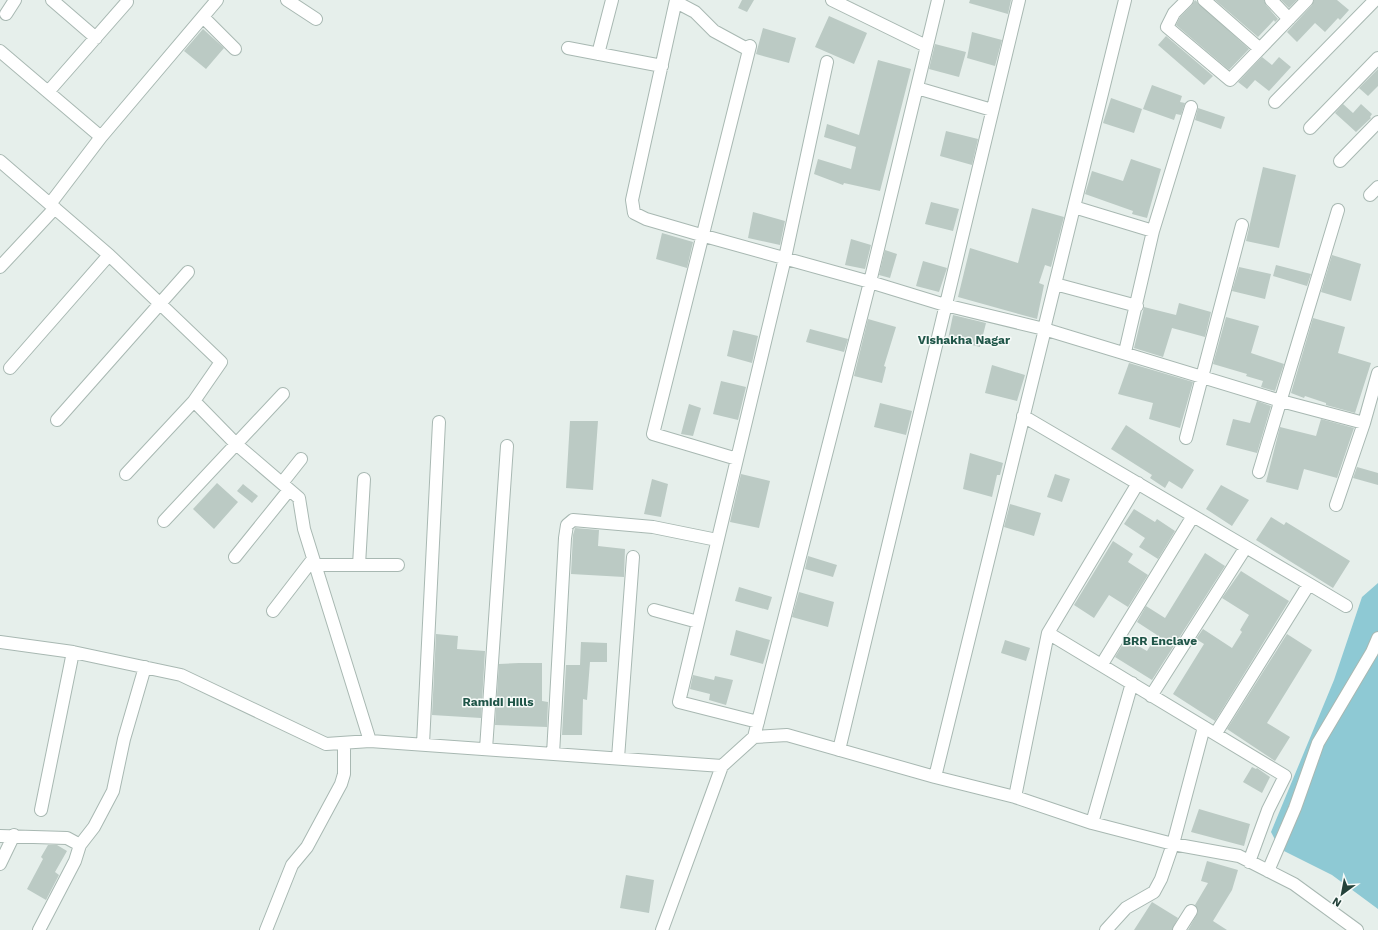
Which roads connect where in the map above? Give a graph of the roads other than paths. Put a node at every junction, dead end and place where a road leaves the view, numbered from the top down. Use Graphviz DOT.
graph roads {
  1 [pos="15,0"];
  2 [pos="52,0"];
  3 [pos="217,0"];
  4 [pos="287,0"];
  5 [pos="612,0"];
  6 [pos="832,0"];
  7 [pos="938,0"];
  8 [pos="1019,0"];
  9 [pos="1125,0"];
  10 [pos="1187,0"];
  11 [pos="1204,0"];
  12 [pos="1271,0"];
  13 [pos="1307,0"];
  14 [pos="1375,0"];
  15 [pos="676,1"];
  16 [pos="127,2"];
  17 [pos="6,14"];
  18 [pos="203,17"];
  19 [pos="316,19"];
  20 [pos="1289,19"];
  21 [pos="96,38"];
  22 [pos="926,46"];
  23 [pos="568,48"];
  24 [pos="235,49"];
  25 [pos="1260,50"];
  26 [pos="0,51"];
  27 [pos="598,54"];
  28 [pos="1378,58"];
  29 [pos="827,62"];
  30 [pos="662,66"];
  31 [pos="917,88"];
  32 [pos="48,92"];
  33 [pos="1275,102"];
  34 [pos="1190,107"];
  35 [pos="992,110"];
  36 [pos="1378,122"];
  37 [pos="1310,128"];
  38 [pos="102,137"];
  39 [pos="0,161"];
  40 [pos="1340,161"];
  41 [pos="52,206"];
  42 [pos="1074,207"];
  43 [pos="1338,210"];
  44 [pos="1242,225"];
  45 [pos="1153,230"];
  46 [pos="701,235"];
  47 [pos="109,255"];
  48 [pos="785,258"];
  49 [pos="2,260"];
  50 [pos="188,272"];
  51 [pos="870,282"];
  52 [pos="1055,284"];
  53 [pos="160,304"];
  54 [pos="945,305"];
  55 [pos="1137,306"];
  56 [pos="1044,329"];
  57 [pos="1125,352"];
  58 [pos="10,368"];
  59 [pos="1378,374"];
  60 [pos="1202,375"];
  61 [pos="282,394"];
  62 [pos="1281,400"];
  63 [pos="194,401"];
  64 [pos="1023,416"];
  65 [pos="57,420"];
  66 [pos="439,422"];
  67 [pos="1364,423"];
  68 [pos="1186,438"];
  69 [pos="236,444"];
  70 [pos="507,446"];
  71 [pos="301,459"];
  72 [pos="737,460"];
  73 [pos="1259,472"];
  74 [pos="126,474"];
  75 [pos="364,479"];
  76 [pos="1138,483"];
  77 [pos="285,486"];
  78 [pos="1336,505"];
  79 [pos="1193,516"];
  80 [pos="164,521"];
  81 [pos="717,540"];
  82 [pos="1246,548"];
  83 [pos="234,557"];
  84 [pos="633,557"];
  85 [pos="314,562"];
  86 [pos="359,565"];
  87 [pos="398,565"];
  88 [pos="1309,584"];
  89 [pos="1346,606"];
  90 [pos="654,610"];
  91 [pos="273,611"];
  92 [pos="698,622"];
  93 [pos="1048,633"];
  94 [pos="1378,638"];
  95 [pos="0,642"];
  96 [pos="73,652"];
  97 [pos="1102,664"];
  98 [pos="145,667"];
  99 [pos="1132,683"];
  100 [pos="1152,696"];
  101 [pos="758,722"];
  102 [pos="1204,727"];
  103 [pos="1216,733"];
  104 [pos="754,737"];
  105 [pos="370,740"];
  106 [pos="344,744"];
  107 [pos="423,744"];
  108 [pos="486,749"];
  109 [pos="839,750"];
  110 [pos="553,754"];
  111 [pos="618,758"];
  112 [pos="722,766"];
  113 [pos="935,777"];
  114 [pos="1015,797"];
  115 [pos="41,810"];
  116 [pos="1092,823"];
  117 [pos="14,835"];
  118 [pos="0,836"];
  119 [pos="1173,844"];
  120 [pos="80,845"];
  121 [pos="1250,862"];
  122 [pos="0,864"];
  123 [pos="1268,871"];
  124 [pos="1191,911"];
  125 [pos="39,930"];
  126 [pos="266,930"];
  127 [pos="662,930"];
  128 [pos="1106,930"];
  129 [pos="1179,930"];
  130 [pos="1357,930"];
  1 -- 17 [label="street"];
  2 -- 21 [label="street"];
  3 -- 18 [label="street"];
  4 -- 19 [label="street"];
  5 -- 27 [label="street"];
  6 -- 22 [label="street"];
  7 -- 22 [label="street"];
  8 -- 35 [label="street"];
  9 -- 42 [label="street"];
  10 -- 25 [label="street"];
  11 -- 25 [label="street"];
  12 -- 20 [label="street"];
  13 -- 20 [label="street"];
  14 -- 33 [label="street"];
  15 -- 30 [label="street"];
  15 -- 46 [label="street"];
  16 -- 21 [label="street"];
  18 -- 24 [label="street"];
  18 -- 38 [label="street"];
  20 -- 25 [label="street"];
  21 -- 32 [label="street"];
  22 -- 31 [label="street"];
  23 -- 27 [label="street"];
  26 -- 32 [label="street"];
  27 -- 30 [label="street"];
  28 -- 37 [label="street"];
  29 -- 48 [label="street"];
  30 -- 46 [label="street"];
  31 -- 35 [label="street"];
  31 -- 51 [label="street"];
  32 -- 38 [label="street"];
  34 -- 45 [label="street"];
  35 -- 54 [label="street"];
  36 -- 40 [label="street"];
  38 -- 41 [label="street"];
  39 -- 41 [label="street"];
  41 -- 47 [label="street"];
  41 -- 49 [label="street"];
  42 -- 45 [label="street"];
  42 -- 52 [label="street"];
  43 -- 62 [label="street"];
  44 -- 60 [label="street"];
  45 -- 55 [label="street"];
  46 -- 48 [label="street"];
  46 -- 72 [label="street"];
  47 -- 53 [label="street"];
  47 -- 58 [label="street"];
  48 -- 51 [label="street"];
  48 -- 72 [label="street"];
  50 -- 53 [label="street"];
  51 -- 54 [label="street"];
  51 -- 101 [label="street"];
  52 -- 55 [label="street"];
  52 -- 56 [label="street"];
  53 -- 63 [label="street"];
  53 -- 65 [label="street"];
  54 -- 56 [label="street"];
  54 -- 109 [label="street"];
  55 -- 57 [label="street"];
  56 -- 57 [label="street"];
  56 -- 64 [label="street"];
  57 -- 60 [label="street"];
  59 -- 67 [label="street"];
  60 -- 62 [label="street"];
  60 -- 68 [label="street"];
  61 -- 69 [label="street"];
  62 -- 67 [label="street"];
  62 -- 73 [label="street"];
  63 -- 69 [label="street"];
  63 -- 74 [label="street"];
  64 -- 76 [label="street"];
  64 -- 113 [label="street"];
  66 -- 107 [label="street"];
  67 -- 78 [label="street"];
  69 -- 77 [label="street"];
  69 -- 80 [label="street"];
  70 -- 108 [label="street"];
  71 -- 77 [label="street"];
  72 -- 81 [label="street"];
  75 -- 86 [label="street"];
  76 -- 79 [label="street"];
  76 -- 93 [label="street"];
  77 -- 83 [label="street"];
  77 -- 85 [label="street"];
  79 -- 82 [label="street"];
  79 -- 97 [label="street"];
  81 -- 92 [label="street"];
  81 -- 110 [label="street"];
  82 -- 88 [label="street"];
  82 -- 100 [label="street"];
  84 -- 111 [label="street"];
  85 -- 86 [label="street"];
  85 -- 91 [label="street"];
  85 -- 105 [label="street"];
  86 -- 87 [label="street"];
  88 -- 89 [label="street"];
  88 -- 103 [label="street"];
  90 -- 92 [label="street"];
  92 -- 101 [label="street"];
  93 -- 97 [label="street"];
  93 -- 114 [label="street"];
  94 -- 123 [label="street"];
  95 -- 96 [label="street"];
  96 -- 98 [label="street"];
  96 -- 115 [label="street"];
  97 -- 99 [label="street"];
  98 -- 106 [label="street"];
  98 -- 120 [label="street"];
  99 -- 100 [label="street"];
  99 -- 116 [label="street"];
  100 -- 102 [label="street"];
  101 -- 104 [label="street"];
  102 -- 103 [label="street"];
  102 -- 119 [label="street"];
  103 -- 121 [label="street"];
  104 -- 109 [label="street"];
  104 -- 112 [label="street"];
  105 -- 106 [label="street"];
  105 -- 107 [label="street"];
  106 -- 126 [label="street"];
  107 -- 108 [label="street"];
  108 -- 110 [label="street"];
  109 -- 113 [label="street"];
  110 -- 111 [label="street"];
  111 -- 112 [label="street"];
  112 -- 127 [label="street"];
  113 -- 114 [label="street"];
  114 -- 116 [label="street"];
  116 -- 119 [label="street"];
  117 -- 118 [label="street"];
  117 -- 120 [label="street"];
  117 -- 122 [label="street"];
  119 -- 121 [label="street"];
  119 -- 128 [label="street"];
  120 -- 125 [label="street"];
  121 -- 123 [label="street"];
  123 -- 130 [label="street"];
  124 -- 129 [label="street"];
}
